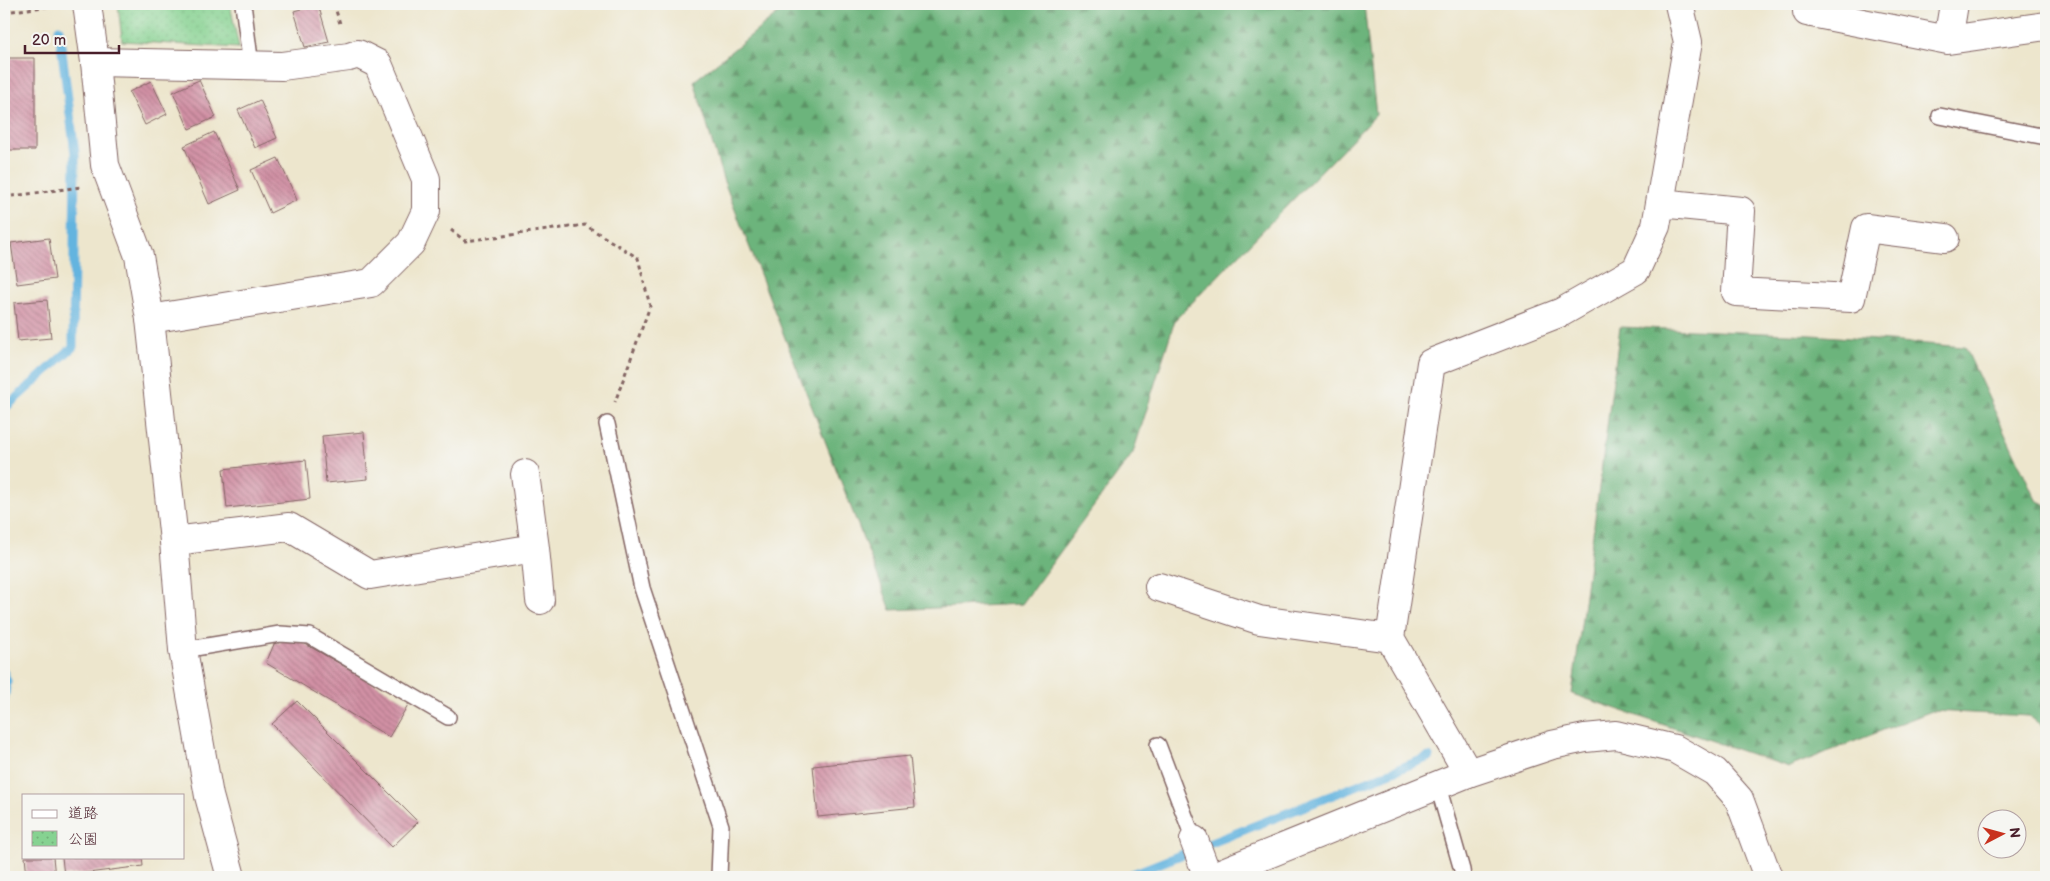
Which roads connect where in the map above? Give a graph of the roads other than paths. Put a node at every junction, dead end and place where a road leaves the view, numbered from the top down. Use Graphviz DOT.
graph roads {
  1 [pos="73,4"];
  2 [pos="242,4"];
  3 [pos="1679,4"];
  4 [pos="1808,4"];
  5 [pos="1954,4"];
  6 [pos="1874,14"];
  7 [pos="2046,26"];
  8 [pos="1948,40"];
  9 [pos="95,62"];
  10 [pos="251,66"];
  11 [pos="1940,116"];
  12 [pos="2046,137"];
  13 [pos="1660,202"];
  14 [pos="1945,238"];
  15 [pos="150,320"];
  16 [pos="607,424"];
  17 [pos="525,474"];
  18 [pos="174,541"];
  19 [pos="535,548"];
  20 [pos="1159,587"];
  21 [pos="540,600"];
  22 [pos="1390,638"];
  23 [pos="183,650"];
  24 [pos="448,717"];
  25 [pos="1158,745"];
  26 [pos="1468,773"];
  27 [pos="1438,786"];
  28 [pos="1203,863"];
  29 [pos="231,877"];
  30 [pos="719,877"];
  31 [pos="1463,877"];
  32 [pos="1768,877"];
  1 -- 9 [label="street"];
  2 -- 10 [label="lane"];
  3 -- 13 [label="street"];
  4 -- 6 [label="street"];
  5 -- 8 [label="street"];
  6 -- 8 [label="street"];
  7 -- 8 [label="street"];
  9 -- 10 [label="street"];
  9 -- 15 [label="street"];
  10 -- 15 [label="street"];
  11 -- 12 [label="lane"];
  13 -- 14 [label="street"];
  13 -- 22 [label="street"];
  15 -- 18 [label="street"];
  16 -- 30 [label="lane"];
  17 -- 19 [label="street"];
  18 -- 19 [label="street"];
  18 -- 23 [label="street"];
  19 -- 21 [label="street"];
  20 -- 22 [label="street"];
  22 -- 26 [label="street"];
  23 -- 24 [label="lane"];
  23 -- 29 [label="street"];
  25 -- 28 [label="lane"];
  26 -- 27 [label="street"];
  26 -- 32 [label="street"];
  27 -- 28 [label="street"];
  27 -- 31 [label="lane"];
}
